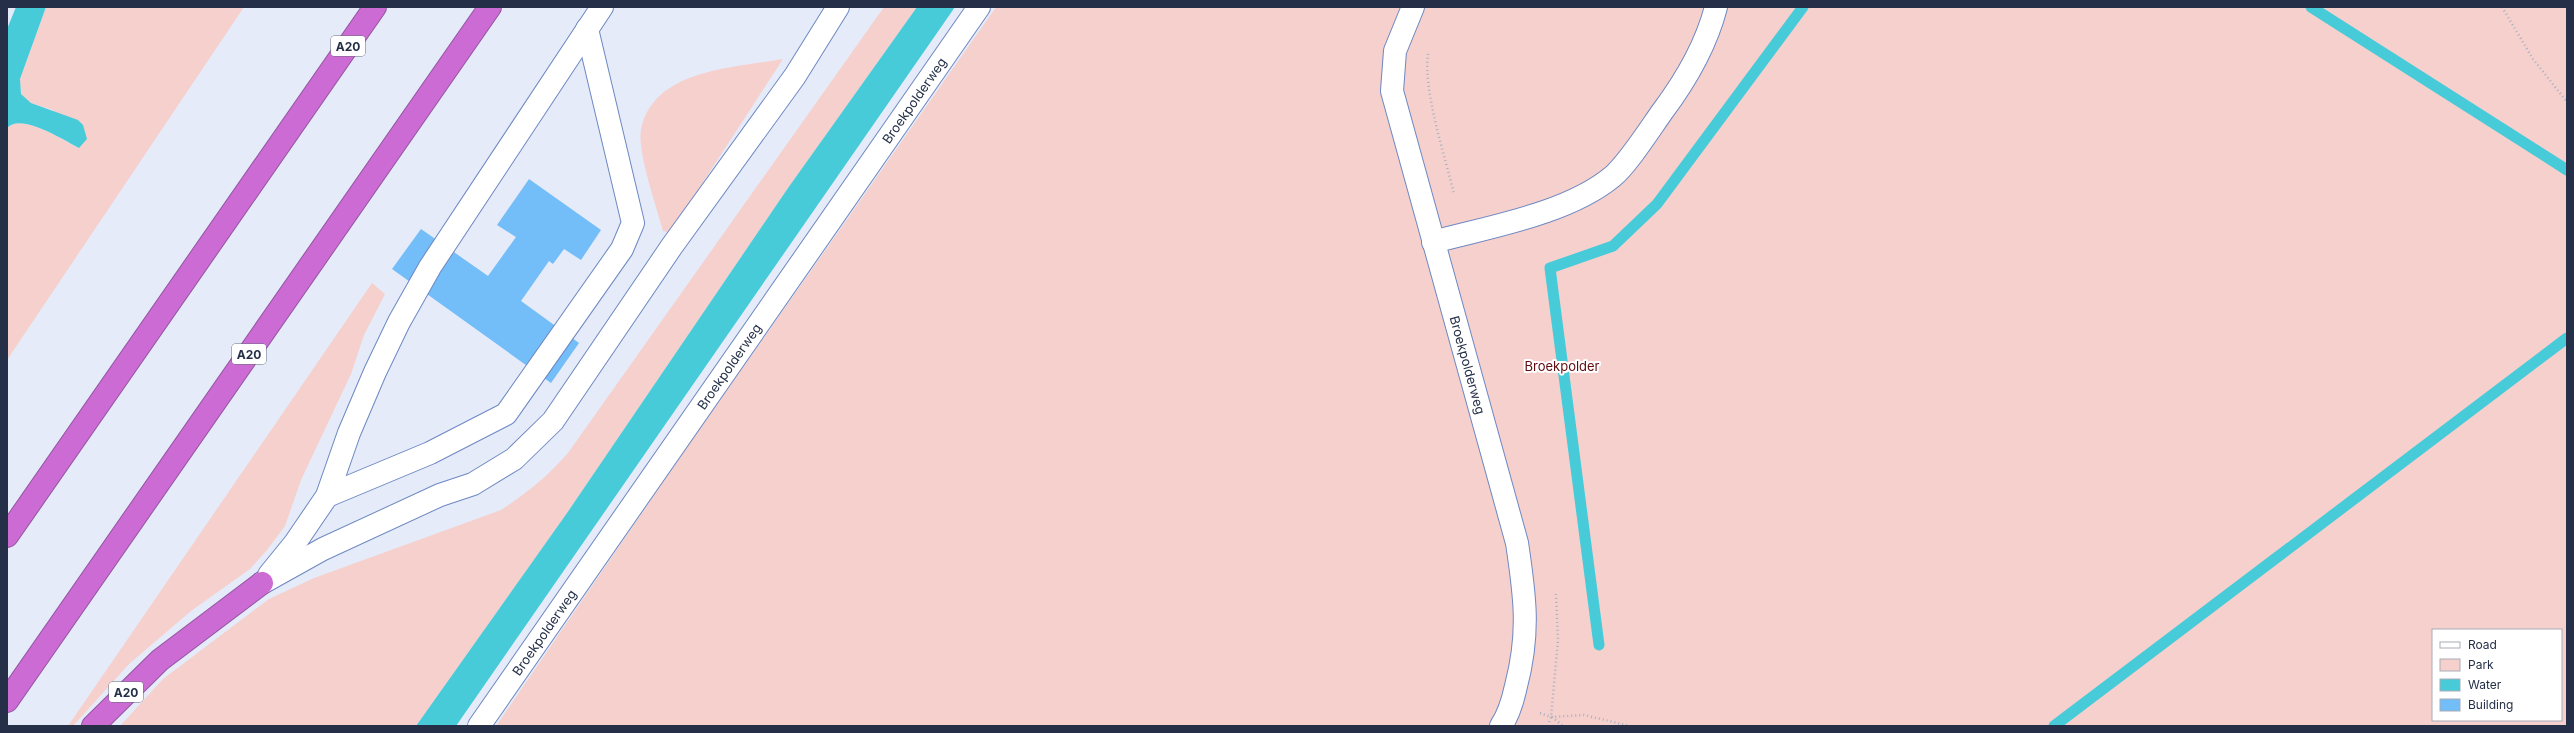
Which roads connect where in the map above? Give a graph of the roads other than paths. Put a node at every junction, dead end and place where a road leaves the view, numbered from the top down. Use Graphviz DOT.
graph roads {
  1 [pos="375,7"];
  2 [pos="490,7"];
  3 [pos="602,7"];
  4 [pos="838,7"];
  5 [pos="979,7"];
  6 [pos="1413,7"];
  7 [pos="1716,7"];
  8 [pos="587,29"];
  9 [pos="1433,242"];
  10 [pos="327,496"];
  11 [pos="7,536"];
  12 [pos="262,584"];
  13 [pos="7,701"];
  14 [pos="93,726"];
  15 [pos="479,726"];
  16 [pos="1501,726"];
  1 -- 11 [label="highway, A20"];
  2 -- 13 [label="highway, A20"];
  3 -- 8 [label="street, A20"];
  4 -- 12 [label="street, A20"];
  5 -- 15 [label="street, Broekpolderweg"];
  6 -- 9 [label="street, Broekpolderweg"];
  7 -- 9 [label="street"];
  8 -- 10 [label="street, A20"];
  8 -- 10 [label="street"];
  9 -- 16 [label="street, Broekpolderweg"];
  10 -- 12 [label="street, A20"];
  12 -- 14 [label="highway, A20"];
}
